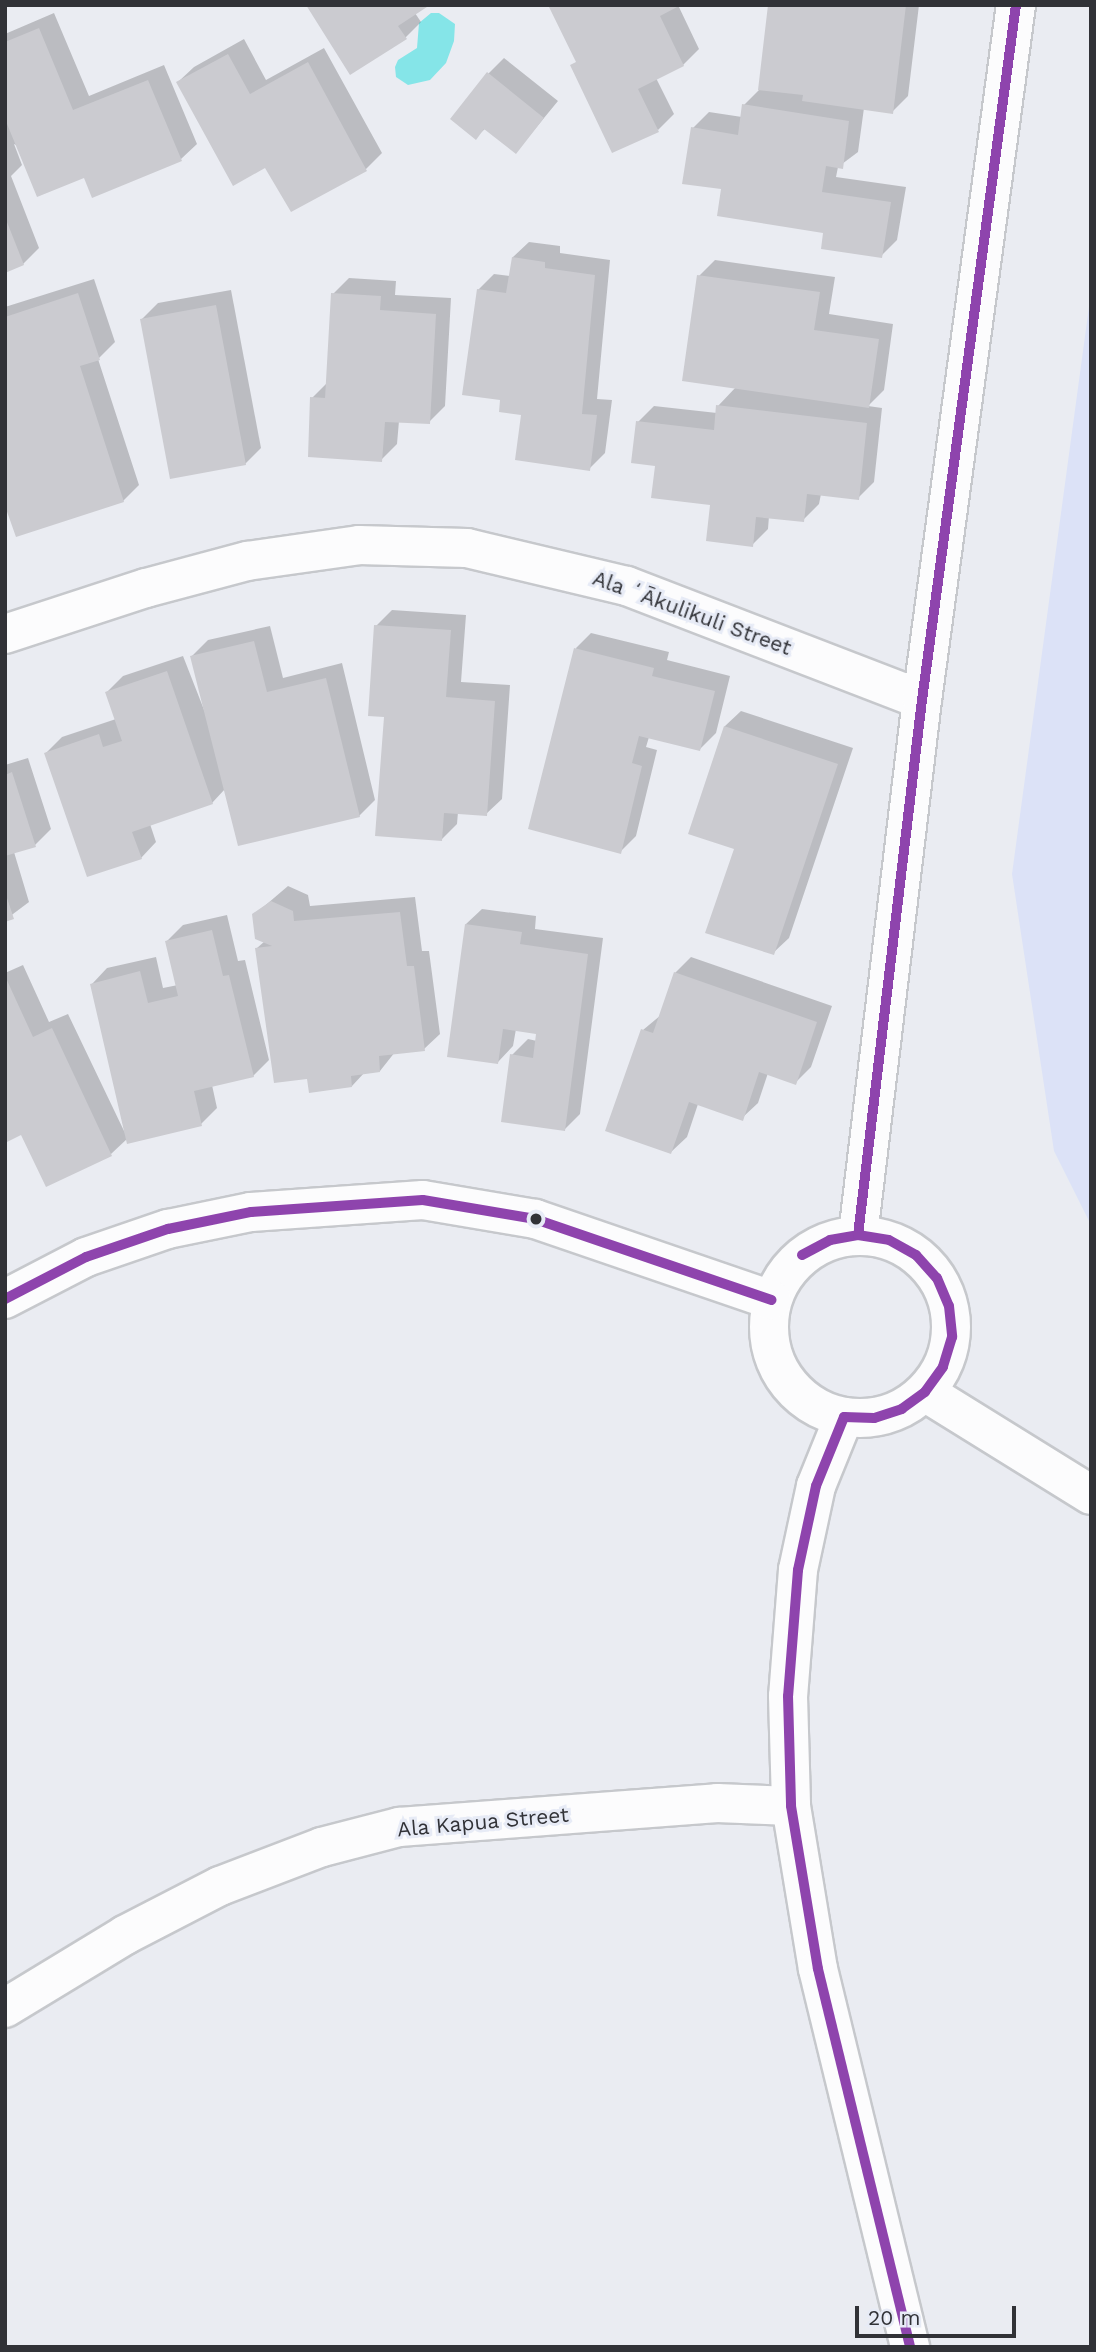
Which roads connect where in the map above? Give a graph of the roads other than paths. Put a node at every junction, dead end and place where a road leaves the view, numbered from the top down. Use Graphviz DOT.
graph roads {
  1 [pos="1016,5"];
  2 [pos="5,634"];
  3 [pos="922,700"];
  4 [pos="858,1235"];
  5 [pos="5,1300"];
  6 [pos="771,1300"];
  7 [pos="925,1392"];
  8 [pos="845,1417"];
  9 [pos="1091,1495"];
  10 [pos="791,1806"];
  11 [pos="5,2008"];
  12 [pos="910,2347"];
  1 -- 3 [label="street"];
  2 -- 3 [label="street, Ala ʻĀkulikuli Street"];
  3 -- 4 [label="street"];
  4 -- 6 [label="street"];
  4 -- 7 [label="street"];
  5 -- 6 [label="street"];
  6 -- 8 [label="street"];
  7 -- 8 [label="street"];
  7 -- 9 [label="street"];
  8 -- 10 [label="street"];
  10 -- 11 [label="street, Ala Kapua Street"];
  10 -- 12 [label="street"];
}
